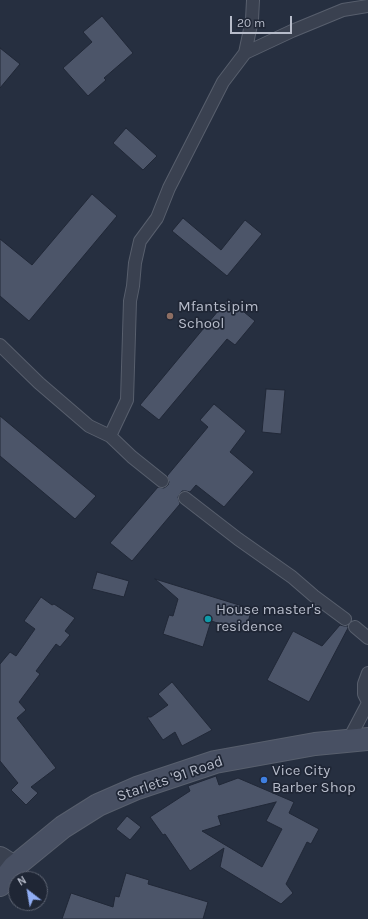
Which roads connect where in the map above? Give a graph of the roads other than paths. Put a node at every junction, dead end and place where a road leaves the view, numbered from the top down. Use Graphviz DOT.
graph roads {
  1 [pos="253,0"];
  2 [pos="368,6"];
  3 [pos="245,53"];
  4 [pos="0,345"];
  5 [pos="110,436"];
  6 [pos="162,481"];
  7 [pos="185,498"];
  8 [pos="345,619"];
  9 [pos="356,627"];
  10 [pos="368,638"];
  11 [pos="368,673"];
  12 [pos="368,703"];
  13 [pos="358,740"];
  14 [pos="7,863"];
  15 [pos="0,885"];
  1 -- 3 [label="lane"];
  2 -- 3 [label="lane"];
  3 -- 5 [label="lane"];
  4 -- 5 [label="lane"];
  5 -- 6 [label="lane"];
  7 -- 8 [label="lane"];
  9 -- 10 [label="lane"];
  11 -- 12 [label="lane"];
  12 -- 13 [label="lane"];
  13 -- 14 [label="street, Starlets '91 Road"];
  14 -- 15 [label="street, Starlets '91 Road"];
}
